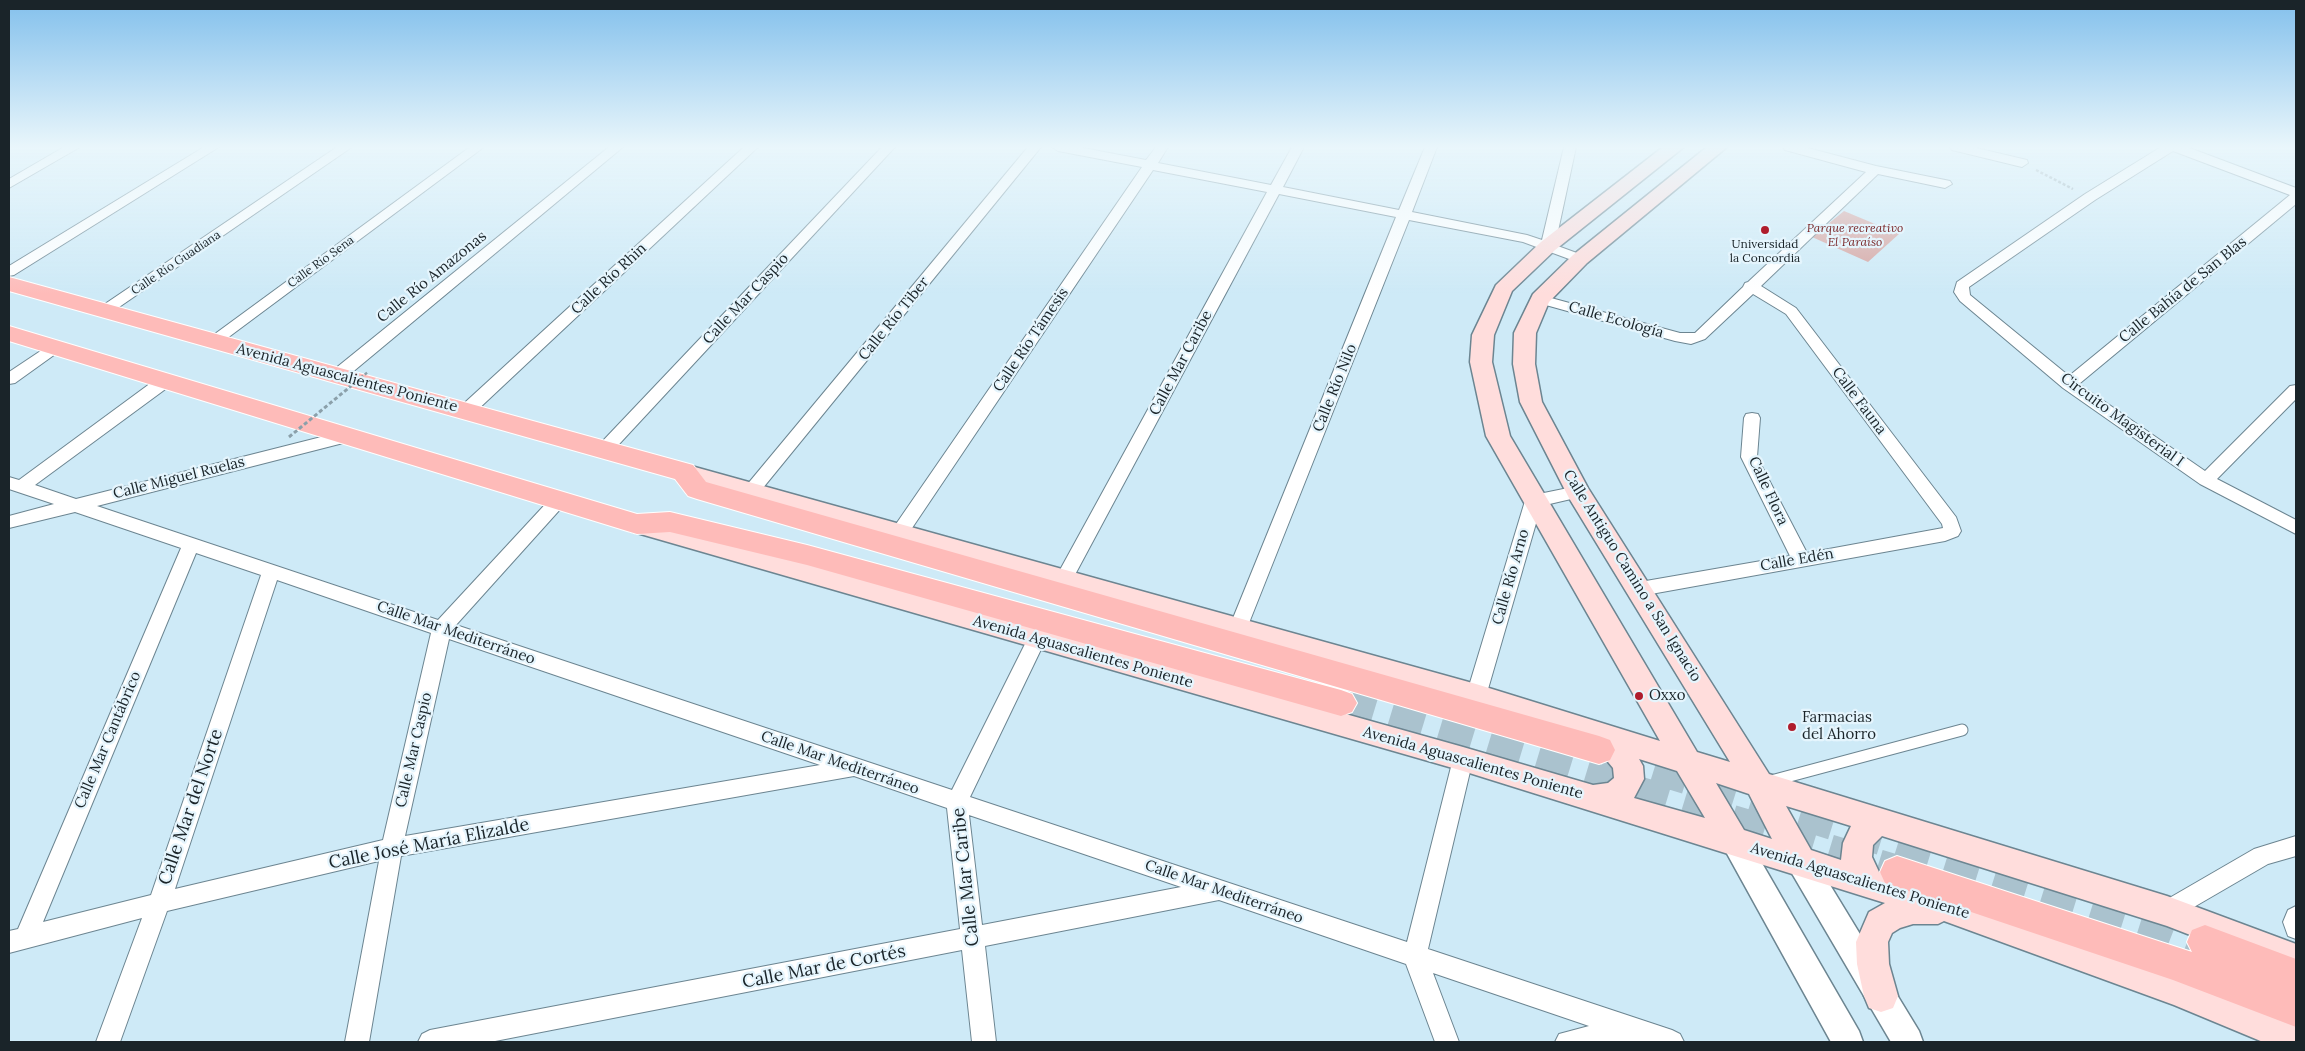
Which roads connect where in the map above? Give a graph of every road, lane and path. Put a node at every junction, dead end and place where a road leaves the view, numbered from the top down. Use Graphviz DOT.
graph roads {
  1 [pos="133,196"];
  2 [pos="274,196"];
  3 [pos="411,196"];
  4 [pos="557,196"];
  5 [pos="699,196"];
  6 [pos="843,196"];
  7 [pos="995,196"];
  8 [pos="1129,196"];
  9 [pos="1271,196"];
  10 [pos="1305,196"];
  11 [pos="1411,196"];
  12 [pos="1559,196"];
  13 [pos="1612,196"];
  14 [pos="1658,196"];
  15 [pos="1847,196"];
  16 [pos="2090,197"];
  17 [pos="2296,197"];
  18 [pos="1403,215"];
  19 [pos="1548,246"];
  20 [pos="1580,259"];
  21 [pos="9,272"];
  22 [pos="9,284"];
  23 [pos="1750,286"];
  24 [pos="1540,299"];
  25 [pos="104,311"];
  26 [pos="9,333"];
  27 [pos="213,342"];
  28 [pos="56,347"];
  29 [pos="368,372"];
  30 [pos="337,376"];
  31 [pos="9,379"];
  32 [pos="165,381"];
  33 [pos="2069,384"];
  34 [pos="2296,390"];
  35 [pos="466,411"];
  36 [pos="1752,418"];
  37 [pos="349,436"];
  38 [pos="289,437"];
  39 [pos="604,451"];
  40 [pos="684,472"];
  41 [pos="2206,480"];
  42 [pos="15,485"];
  43 [pos="752,490"];
  44 [pos="1578,492"];
  45 [pos="558,501"];
  46 [pos="1534,501"];
  47 [pos="74,504"];
  48 [pos="9,522"];
  49 [pos="637,524"];
  50 [pos="2296,528"];
  51 [pos="1952,531"];
  52 [pos="900,532"];
  53 [pos="191,544"];
  54 [pos="1801,559"];
  55 [pos="271,571"];
  56 [pos="1064,578"];
  57 [pos="1640,589"];
  58 [pos="442,628"];
  59 [pos="1238,628"];
  60 [pos="1037,639"];
  61 [pos="1476,696"];
  62 [pos="1341,703"];
  63 [pos="1962,730"];
  64 [pos="1601,743"];
  65 [pos="1463,759"];
  66 [pos="1688,762"];
  67 [pos="854,767"];
  68 [pos="1759,784"];
  69 [pos="1593,798"];
  70 [pos="957,802"];
  71 [pos="1877,822"];
  72 [pos="1734,842"];
  73 [pos="2296,846"];
  74 [pos="392,848"];
  75 [pos="1800,861"];
  76 [pos="1883,877"];
  77 [pos="1219,890"];
  78 [pos="159,903"];
  79 [pos="1952,909"];
  80 [pos="2167,911"];
  81 [pos="2296,917"];
  82 [pos="2296,928"];
  83 [pos="972,938"];
  84 [pos="18,939"];
  85 [pos="2205,942"];
  86 [pos="1415,956"];
  87 [pos="2296,960"];
  88 [pos="2296,977"];
  89 [pos="1881,996"];
  90 [pos="2296,1009"];
  91 [pos="1633,1029"];
  92 [pos="2296,1039"];
  93 [pos="108,1042"];
  94 [pos="357,1042"];
  95 [pos="430,1042"];
  96 [pos="984,1042"];
  97 [pos="1447,1042"];
  98 [pos="1567,1042"];
  99 [pos="1672,1042"];
  100 [pos="1848,1042"];
  101 [pos="1908,1042"];
  1 -- 21 [label="street"];
  2 -- 25 [label="street, Calle Río Guadiana"];
  3 -- 27 [label="street, Calle Río Sena"];
  4 -- 30 [label="street, Calle Río Amazonas"];
  5 -- 35 [label="street, Calle Río Rhin"];
  6 -- 39 [label="street, Calle Mar Caspio"];
  7 -- 43 [label="street, Calle Río Tiber"];
  8 -- 52 [label="street, Calle Río Támesis"];
  9 -- 56 [label="street, Calle Mar Caribe"];
  10 -- 18 [label="street"];
  11 -- 18 [label="street, Calle Río Nilo"];
  12 -- 19 [label="street"];
  13 -- 19 [label="main road"];
  14 -- 20 [label="main road, Calle Antiguo Camino a San Ignacio"];
  15 -- 23 [label="street"];
  16 -- 33 [label="street, Circuito Magisterial I"];
  17 -- 33 [label="street, Calle Bahía de San Blas"];
  18 -- 19 [label="street"];
  18 -- 59 [label="street, Calle Río Nilo"];
  19 -- 20 [label="street"];
  19 -- 46 [label="main road"];
  20 -- 24 [label="main road, Calle Antiguo Camino a San Ignacio"];
  22 -- 25 [label="main road, Avenida Aguascalientes Poniente"];
  23 -- 24 [label="street, Calle Ecología"];
  23 -- 51 [label="street, Calle Fauna"];
  24 -- 44 [label="main road, Calle Antiguo Camino a San Ignacio"];
  25 -- 27 [label="main road, Avenida Aguascalientes Poniente"];
  26 -- 28 [label="main road, Avenida Aguascalientes Poniente"];
  27 -- 30 [label="main road, Avenida Aguascalientes Poniente"];
  28 -- 31 [label="street"];
  28 -- 32 [label="main road, Avenida Aguascalientes Poniente"];
  29 -- 38 [label="path, bridge"];
  30 -- 35 [label="main road, Avenida Aguascalientes Poniente"];
  32 -- 37 [label="main road, Avenida Aguascalientes Poniente"];
  32 -- 42 [label="street"];
  33 -- 41 [label="street, Circuito Magisterial I"];
  34 -- 41 [label="street"];
  35 -- 39 [label="main road, Avenida Aguascalientes Poniente"];
  36 -- 54 [label="street, Calle Flora"];
  37 -- 45 [label="main road, Avenida Aguascalientes Poniente"];
  37 -- 47 [label="street, Calle Miguel Ruelas"];
  39 -- 40 [label="main road, Avenida Aguascalientes Poniente"];
  40 -- 43 [label="main road, Avenida Aguascalientes Poniente"];
  40 -- 64 [label="main road, Avenida Aguascalientes Poniente"];
  41 -- 50 [label="street, Circuito Magisterial I"];
  42 -- 47 [label="street, Calle Mar Mediterráneo"];
  43 -- 52 [label="main road, Avenida Aguascalientes Poniente"];
  44 -- 46 [label="street"];
  44 -- 57 [label="main road, Calle Antiguo Camino a San Ignacio"];
  45 -- 49 [label="main road, Avenida Aguascalientes Poniente"];
  45 -- 58 [label="street, Calle Mar Caspio"];
  46 -- 61 [label="street, Calle Río Arno"];
  46 -- 66 [label="main road"];
  47 -- 48 [label="street, Calle Miguel Ruelas"];
  47 -- 53 [label="street, Calle Mar Mediterráneo"];
  49 -- 60 [label="main road, Avenida Aguascalientes Poniente"];
  49 -- 62 [label="main road, Avenida Aguascalientes Poniente"];
  51 -- 54 [label="street, Calle Edén"];
  52 -- 56 [label="main road, Avenida Aguascalientes Poniente"];
  53 -- 55 [label="street, Calle Mar Mediterráneo"];
  53 -- 84 [label="street, Calle Mar Cantábrico"];
  54 -- 57 [label="street, Calle Edén"];
  55 -- 58 [label="street, Calle Mar Mediterráneo"];
  55 -- 78 [label="street, Calle Mar del Norte"];
  56 -- 59 [label="main road, Avenida Aguascalientes Poniente"];
  57 -- 68 [label="main road, Calle Antiguo Camino a San Ignacio"];
  58 -- 67 [label="street, Calle Mar Mediterráneo"];
  58 -- 74 [label="street, Calle Mar Caspio"];
  59 -- 61 [label="main road, Avenida Aguascalientes Poniente"];
  60 -- 65 [label="main road, Avenida Aguascalientes Poniente"];
  60 -- 70 [label="street, Calle Mar Caribe"];
  61 -- 64 [label="main road, Avenida Aguascalientes Poniente"];
  63 -- 68 [label="lane"];
  64 -- 66 [label="main road, Avenida Aguascalientes Poniente"];
  64 -- 69 [label="main road"];
  65 -- 69 [label="main road, Avenida Aguascalientes Poniente"];
  65 -- 86 [label="street"];
  66 -- 68 [label="main road, Avenida Aguascalientes Poniente"];
  66 -- 72 [label="main road"];
  67 -- 70 [label="street, Calle Mar Mediterráneo"];
  67 -- 74 [label="street, Calle José María Elizalde"];
  68 -- 71 [label="main road, Avenida Aguascalientes Poniente"];
  68 -- 75 [label="main road, Calle Antiguo Camino a San Ignacio"];
  69 -- 72 [label="main road, Avenida Aguascalientes Poniente"];
  70 -- 77 [label="street, Calle Mar Mediterráneo"];
  70 -- 83 [label="street, Calle Mar Caribe"];
  71 -- 76 [label="main road"];
  71 -- 80 [label="main road, Avenida Aguascalientes Poniente"];
  72 -- 75 [label="main road, Avenida Aguascalientes Poniente"];
  72 -- 100 [label="street"];
  73 -- 80 [label="street"];
  74 -- 78 [label="street, Calle José María Elizalde"];
  74 -- 94 [label="street, Calle Mar Caspio"];
  75 -- 76 [label="main road, Avenida Aguascalientes Poniente"];
  75 -- 89 [label="street, Calle Antiguo Camino a San Ignacio"];
  76 -- 79 [label="main road, Avenida Aguascalientes Poniente"];
  76 -- 90 [label="main road, Avenida Aguascalientes Poniente"];
  77 -- 83 [label="street, Calle Mar de Cortés"];
  77 -- 86 [label="street, Calle Mar Mediterráneo"];
  78 -- 84 [label="street, Calle José María Elizalde"];
  78 -- 93 [label="street, Calle Mar del Norte"];
  79 -- 89 [label="main road"];
  79 -- 92 [label="main road, Avenida Aguascalientes Poniente"];
  80 -- 87 [label="main road, Avenida Aguascalientes Poniente"];
  81 -- 82 [label="street"];
  83 -- 95 [label="street, Calle Mar de Cortés"];
  83 -- 96 [label="street, Calle Mar Caribe"];
  85 -- 88 [label="main road"];
  86 -- 91 [label="street, Calle Mar Mediterráneo"];
  86 -- 97 [label="street"];
  89 -- 101 [label="street, Calle Antiguo Camino a San Ignacio"];
  91 -- 98 [label="street"];
  91 -- 99 [label="street, Calle Mar Mediterráneo"];
}
